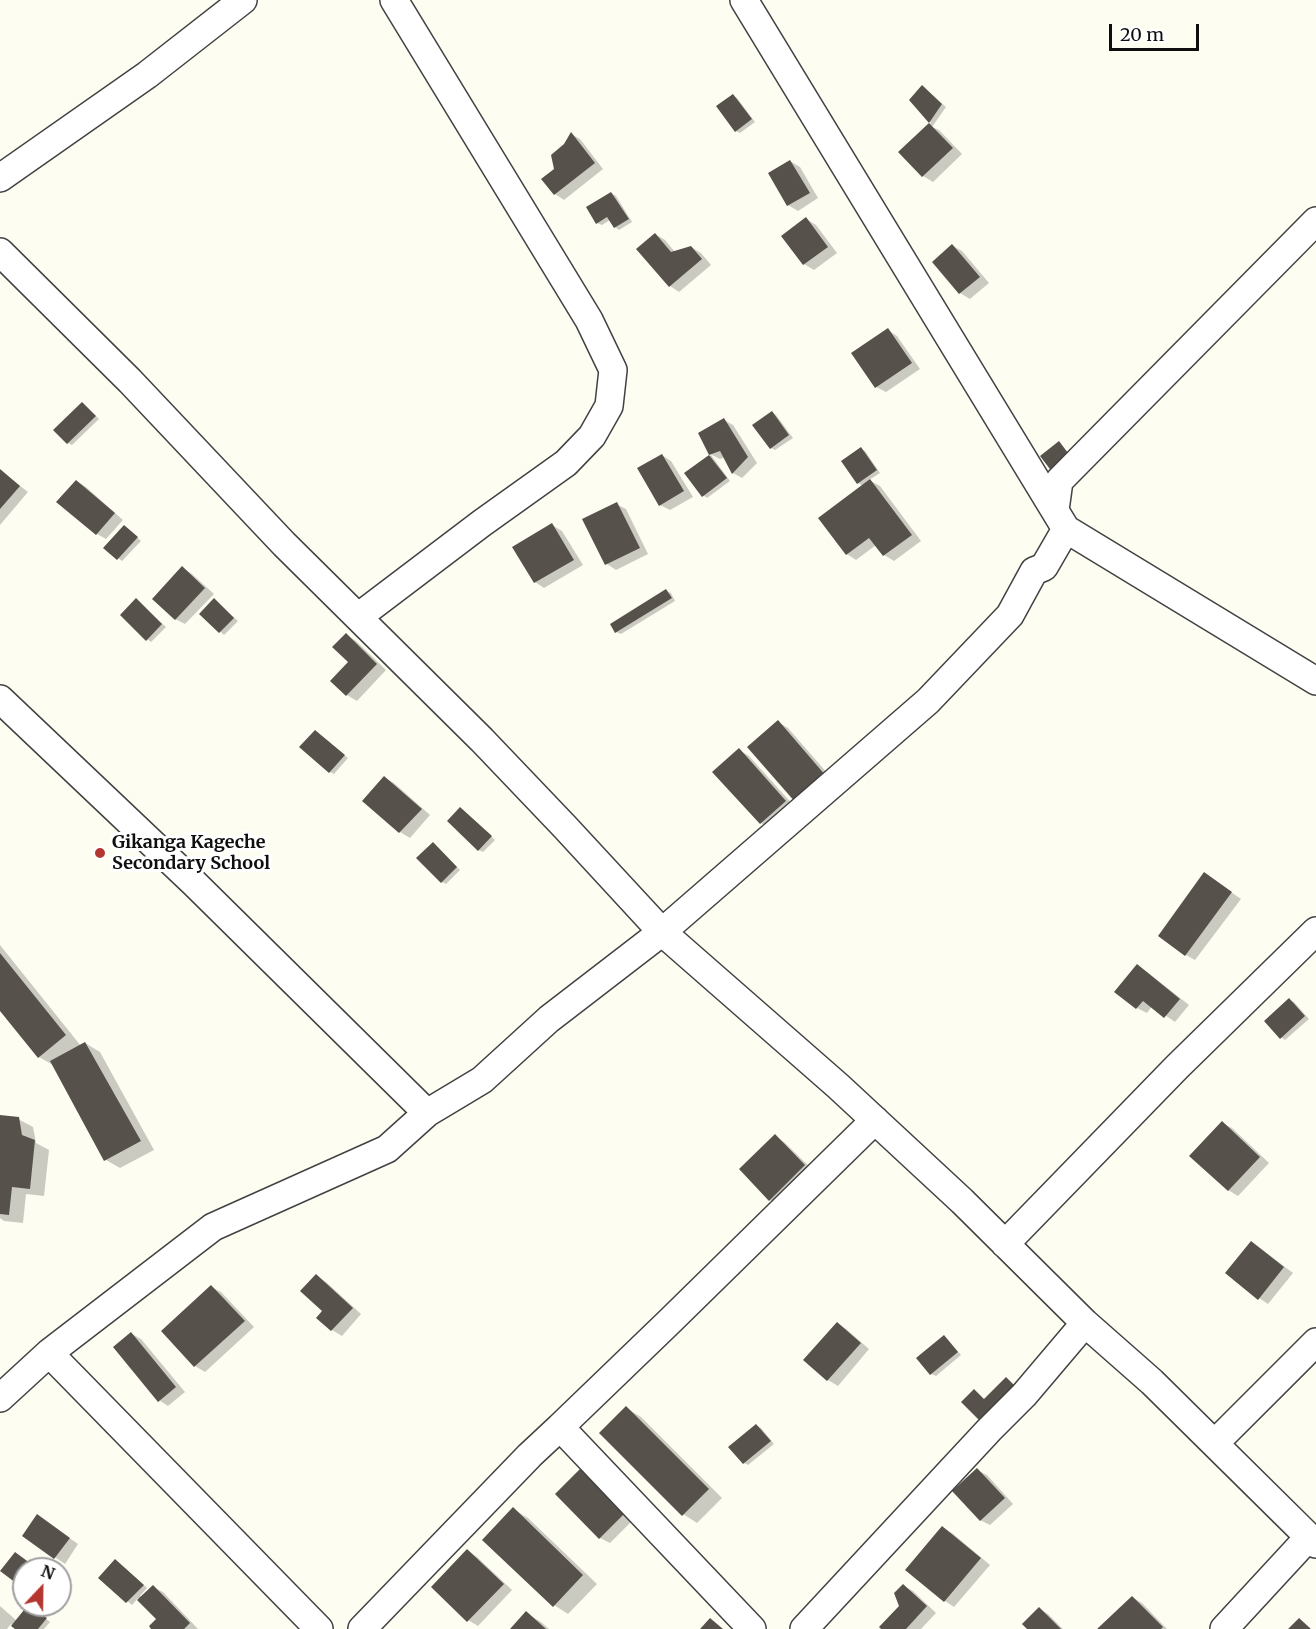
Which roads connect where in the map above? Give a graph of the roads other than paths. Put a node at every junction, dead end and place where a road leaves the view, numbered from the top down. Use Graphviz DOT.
graph roads {
  1 [pos="243,0"];
  2 [pos="394,0"];
  3 [pos="744,0"];
  4 [pos="0,178"];
  5 [pos="1316,221"];
  6 [pos="0,252"];
  7 [pos="1060,519"];
  8 [pos="358,617"];
  9 [pos="1316,681"];
  10 [pos="0,699"];
  11 [pos="1316,931"];
  12 [pos="663,932"];
  13 [pos="427,1113"];
  14 [pos="875,1120"];
  15 [pos="1005,1244"];
  16 [pos="1085,1323"];
  17 [pos="1316,1342"];
  18 [pos="49,1353"];
  19 [pos="0,1398"];
  20 [pos="560,1427"];
  21 [pos="1215,1443"];
  22 [pos="1312,1541"];
  23 [pos="319,1629"];
  24 [pos="362,1629"];
  25 [pos="752,1629"];
  26 [pos="804,1629"];
  27 [pos="1224,1629"];
  1 -- 4 [label="street"];
  2 -- 8 [label="street"];
  3 -- 7 [label="street"];
  5 -- 7 [label="street"];
  6 -- 8 [label="street"];
  7 -- 9 [label="street"];
  7 -- 12 [label="street"];
  8 -- 12 [label="street"];
  10 -- 13 [label="street"];
  11 -- 15 [label="street"];
  12 -- 13 [label="street"];
  12 -- 14 [label="street"];
  13 -- 18 [label="street"];
  14 -- 15 [label="street"];
  14 -- 20 [label="street"];
  15 -- 16 [label="street"];
  16 -- 21 [label="street"];
  16 -- 26 [label="street"];
  17 -- 21 [label="street"];
  18 -- 19 [label="street"];
  18 -- 23 [label="street"];
  20 -- 24 [label="street"];
  20 -- 25 [label="street"];
  21 -- 22 [label="street"];
  22 -- 27 [label="street"];
}
